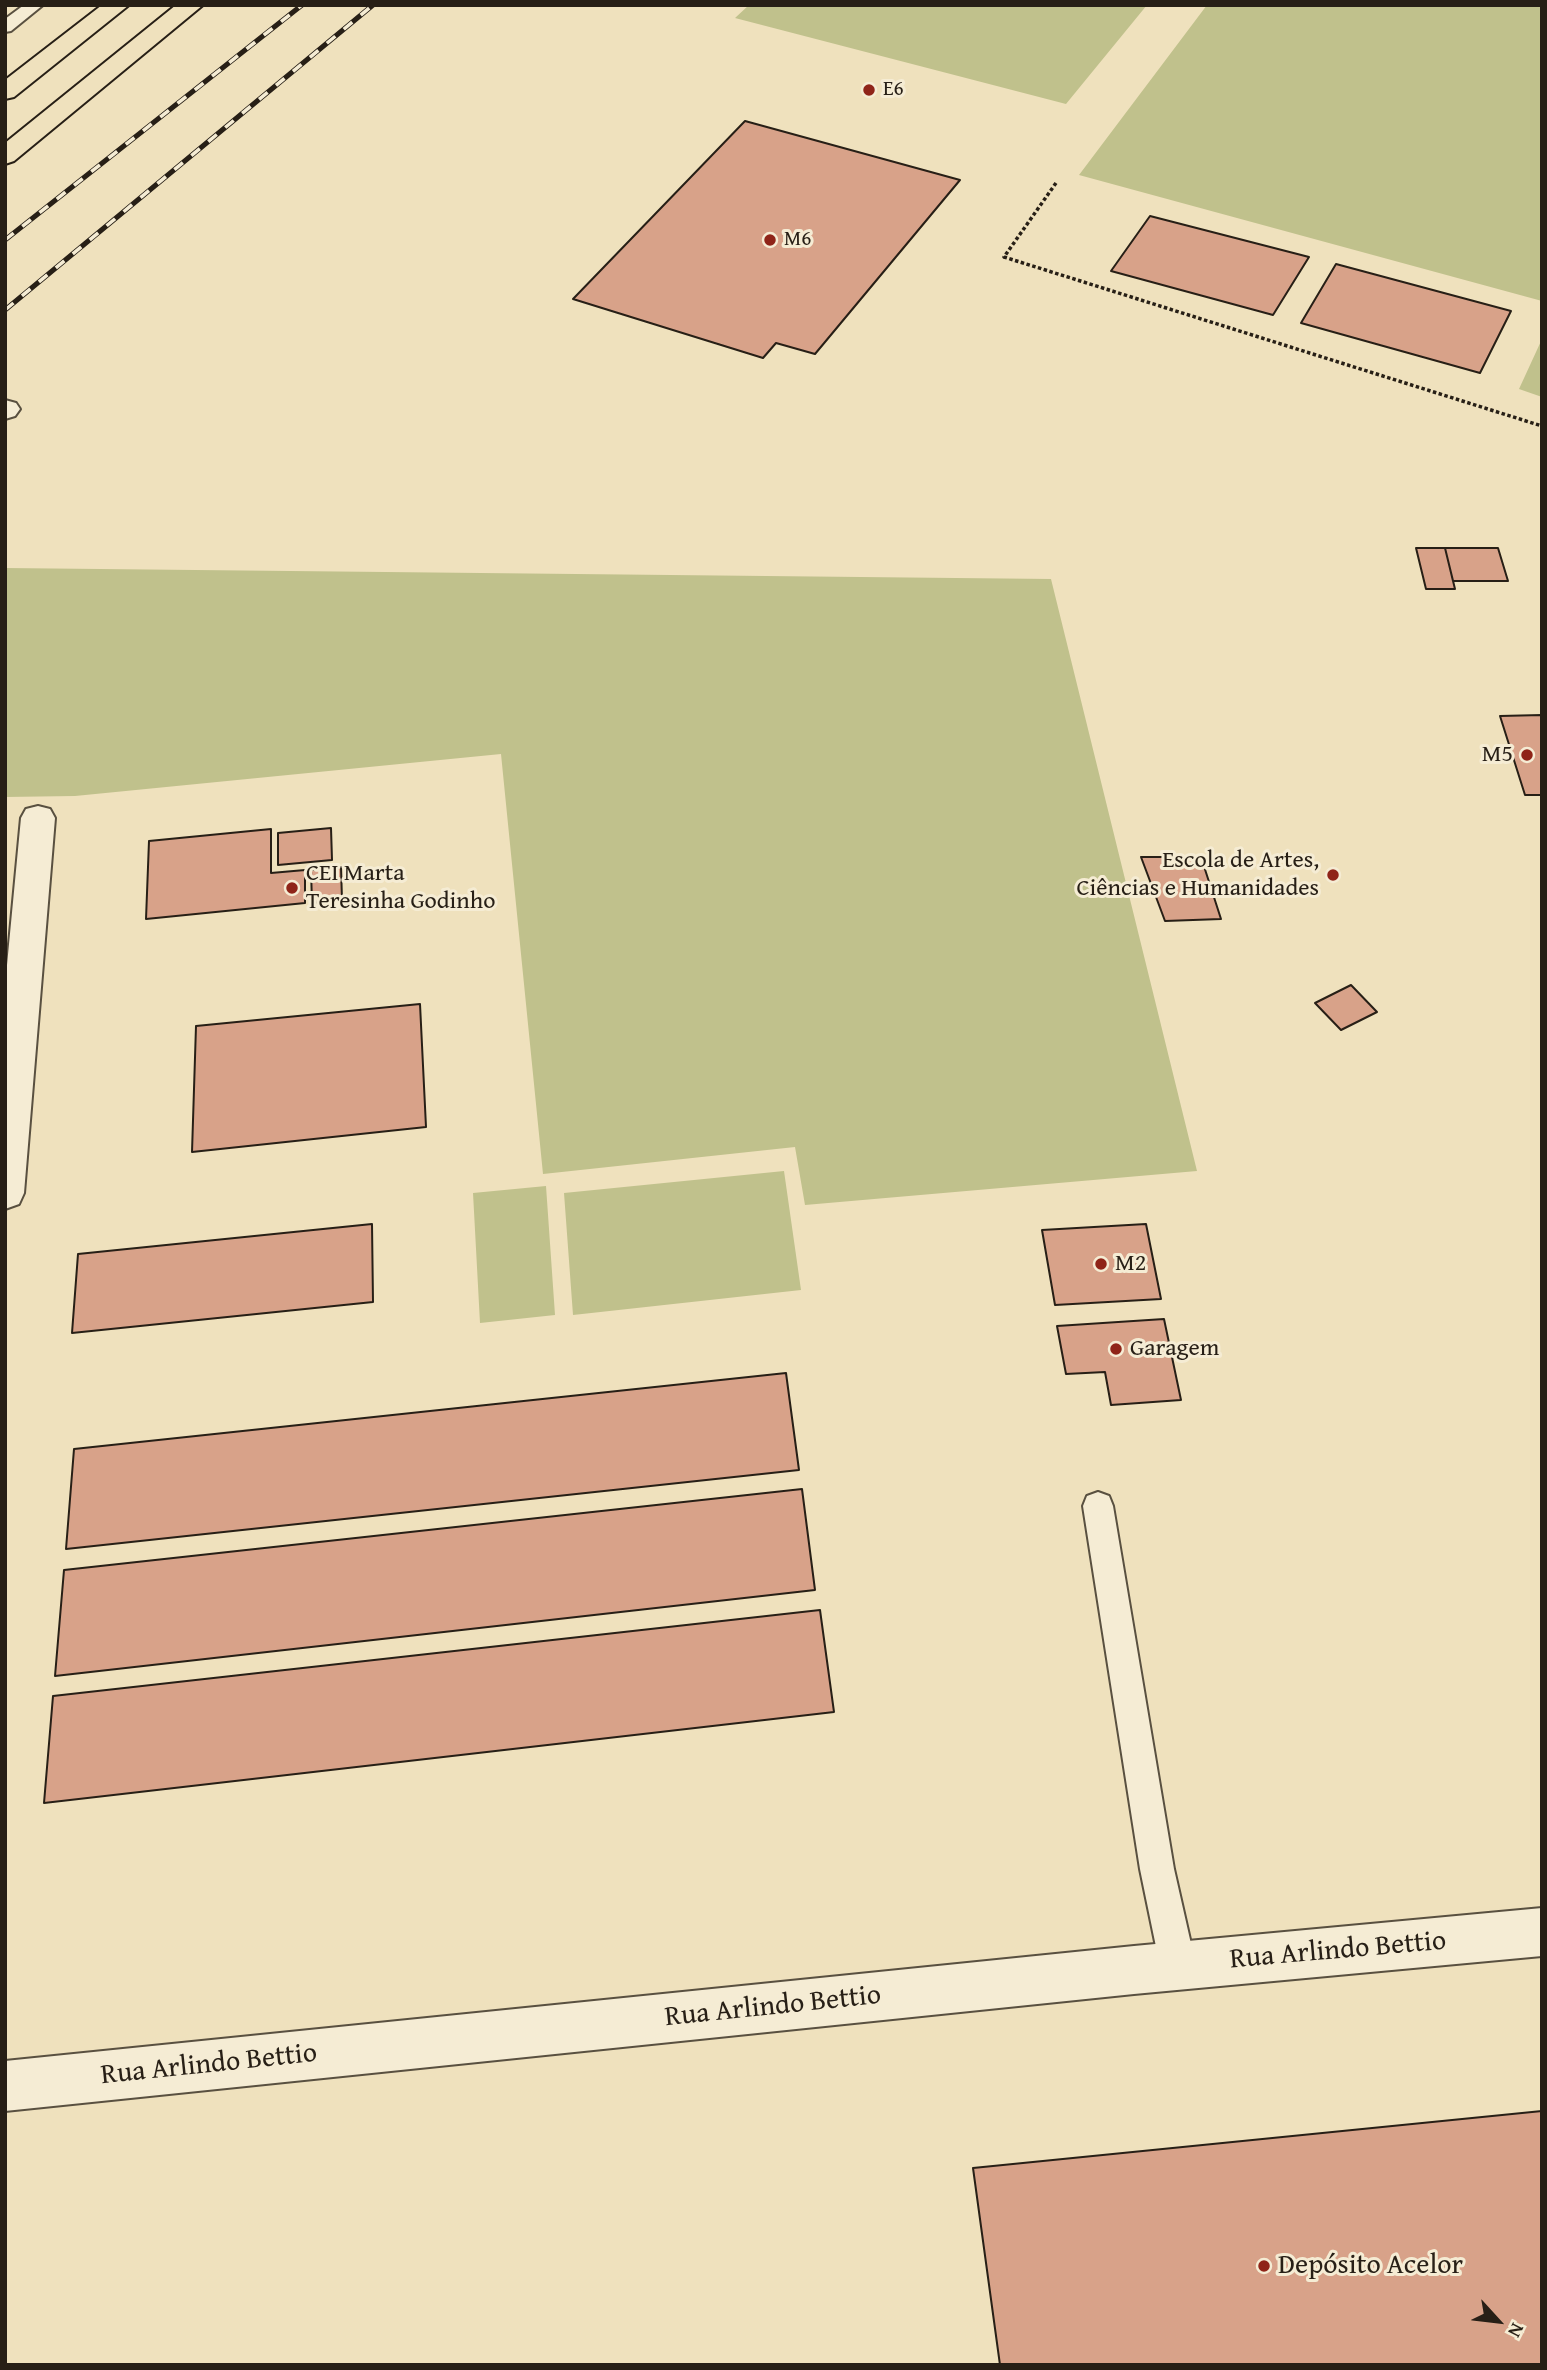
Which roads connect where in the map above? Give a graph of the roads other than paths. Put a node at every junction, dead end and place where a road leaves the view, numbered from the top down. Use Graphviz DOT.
graph roads {
  1 [pos="35,5"];
  2 [pos="117,5"];
  3 [pos="191,5"];
  4 [pos="5,27"];
  5 [pos="5,92"];
  6 [pos="5,156"];
  7 [pos="38,818"];
  8 [pos="5,1194"];
  9 [pos="1098,1506"];
  10 [pos="1542,1932"];
  11 [pos="1178,1966"];
  12 [pos="5,2086"];
  1 -- 4 [label="lane"];
  2 -- 5 [label="main road"];
  3 -- 6 [label="main road"];
  7 -- 8 [label="street"];
  9 -- 11 [label="lane"];
  10 -- 11 [label="street, Rua Arlindo Bettio"];
  11 -- 12 [label="street, Rua Arlindo Bettio"];
}
